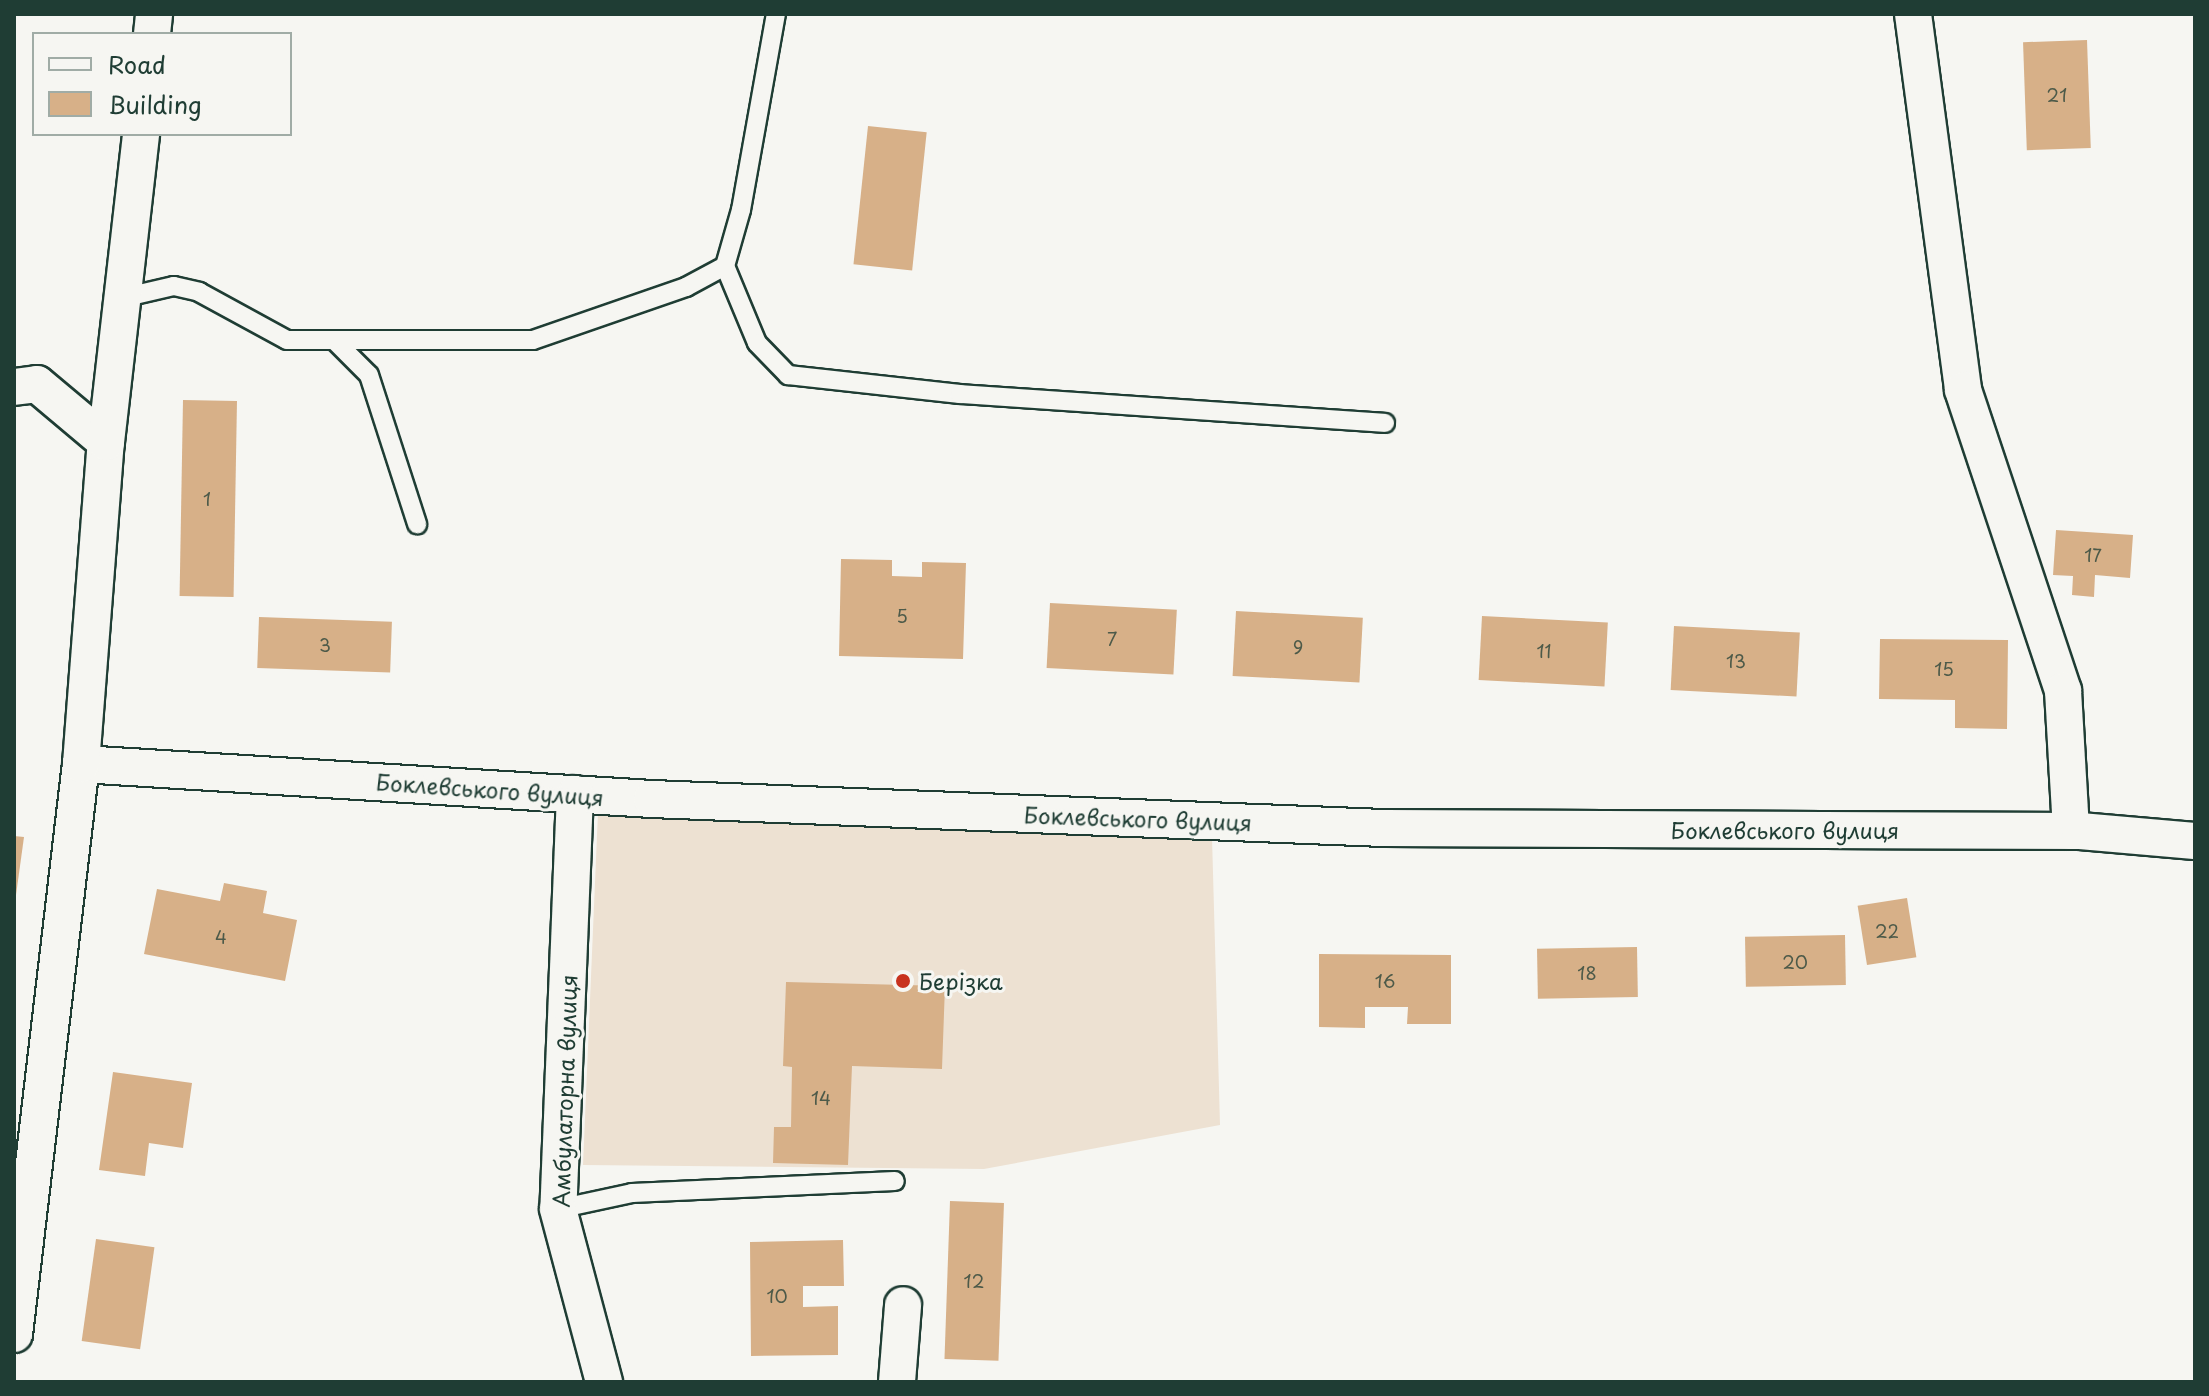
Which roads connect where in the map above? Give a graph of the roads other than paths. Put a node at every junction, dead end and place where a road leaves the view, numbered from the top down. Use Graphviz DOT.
graph roads {
  1 [pos="776,14"];
  2 [pos="1913,14"];
  3 [pos="141,136"];
  4 [pos="725,266"];
  5 [pos="122,298"];
  6 [pos="334,340"];
  7 [pos="14,387"];
  8 [pos="1385,423"];
  9 [pos="106,442"];
  10 [pos="417,524"];
  11 [pos="81,764"];
  12 [pos="575,794"];
  13 [pos="2071,831"];
  14 [pos="2195,841"];
  15 [pos="895,1181"];
  16 [pos="558,1209"];
  17 [pos="903,1305"];
  18 [pos="14,1334"];
  19 [pos="604,1382"];
  20 [pos="897,1382"];
  1 -- 4 [label="lane"];
  2 -- 13 [label="street"];
  3 -- 5 [label="street"];
  4 -- 6 [label="lane"];
  4 -- 8 [label="lane"];
  5 -- 6 [label="lane"];
  5 -- 9 [label="street"];
  6 -- 10 [label="lane"];
  7 -- 9 [label="street"];
  9 -- 11 [label="street"];
  11 -- 12 [label="street, Боклевського вулиця"];
  11 -- 18 [label="street"];
  12 -- 13 [label="street, Боклевського вулиця"];
  12 -- 16 [label="street, Амбулаторна вулиця"];
  13 -- 14 [label="street, Боклевського вулиця"];
  15 -- 16 [label="lane"];
  16 -- 19 [label="street, Амбулаторна вулиця"];
  17 -- 20 [label="street"];
}
